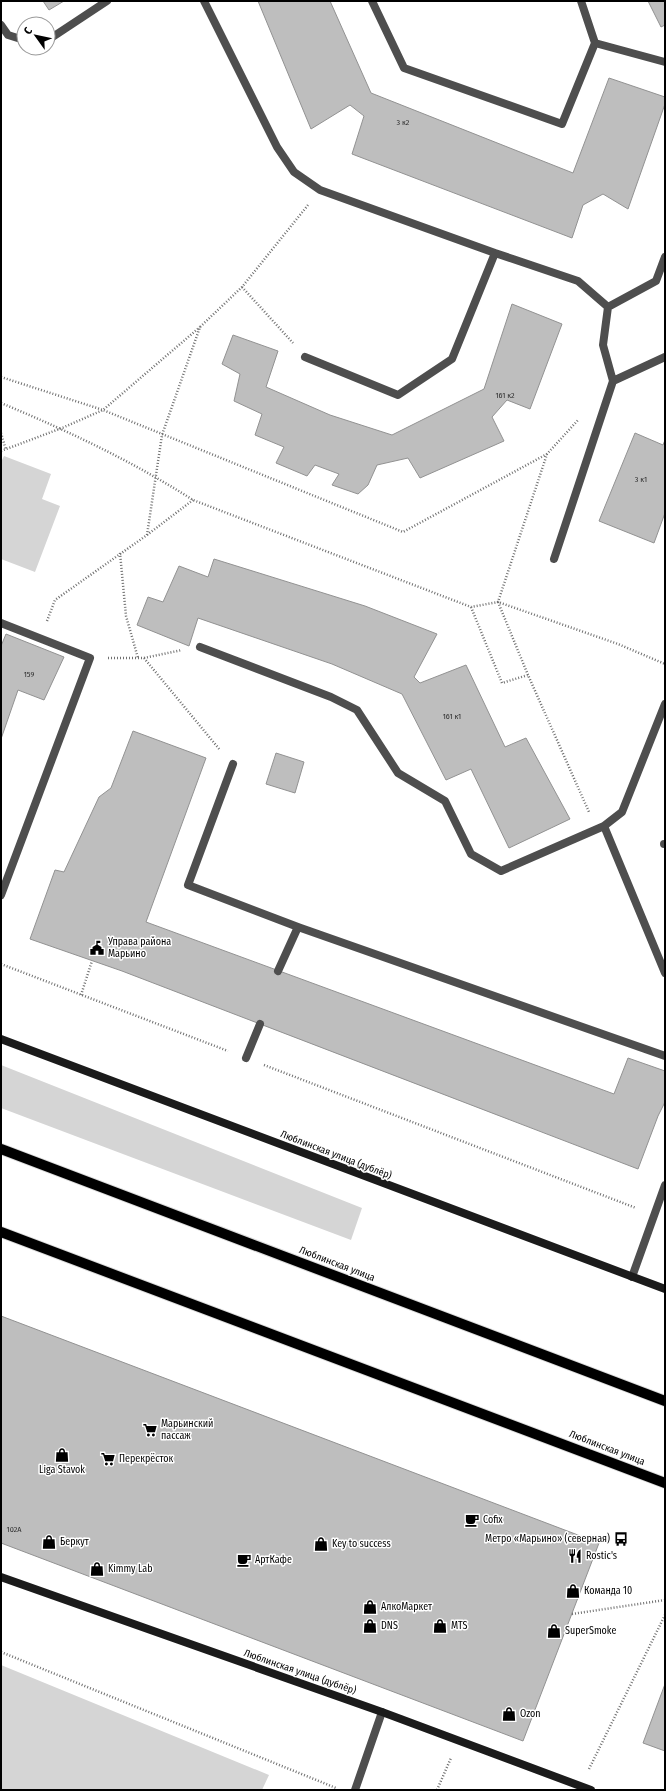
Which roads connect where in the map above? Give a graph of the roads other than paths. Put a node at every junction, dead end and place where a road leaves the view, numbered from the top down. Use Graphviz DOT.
graph roads {
  1 [pos="107,1"];
  2 [pos="204,1"];
  3 [pos="372,1"];
  4 [pos="581,1"];
  5 [pos="1,25"];
  6 [pos="56,35"];
  7 [pos="16,38"];
  8 [pos="595,43"];
  9 [pos="665,62"];
  10 [pos="495,253"];
  11 [pos="665,257"];
  12 [pos="608,307"];
  13 [pos="305,357"];
  14 [pos="665,357"];
  15 [pos="613,381"];
  16 [pos="554,558"];
  17 [pos="1,623"];
  18 [pos="200,647"];
  19 [pos="665,704"];
  20 [pos="233,764"];
  21 [pos="604,826"];
  22 [pos="1,894"];
  23 [pos="298,927"];
  24 [pos="278,971"];
  25 [pos="665,974"];
  26 [pos="260,1024"];
  27 [pos="1,1039"];
  28 [pos="665,1056"];
  29 [pos="246,1058"];
  30 [pos="1,1149"];
  31 [pos="665,1185"];
  32 [pos="1,1232"];
  33 [pos="632,1277"];
  34 [pos="665,1289"];
  35 [pos="665,1401"];
  36 [pos="665,1483"];
  37 [pos="1,1577"];
  38 [pos="382,1712"];
  39 [pos="355,1790"];
  40 [pos="590,1790"];
  1 -- 6 [label="lane"];
  2 -- 10 [label="lane"];
  3 -- 8 [label="lane"];
  4 -- 8 [label="lane"];
  5 -- 7 [label="lane"];
  8 -- 9 [label="lane"];
  10 -- 12 [label="lane"];
  10 -- 13 [label="lane"];
  11 -- 12 [label="lane"];
  12 -- 15 [label="lane"];
  14 -- 15 [label="lane"];
  15 -- 16 [label="lane"];
  17 -- 22 [label="lane"];
  18 -- 21 [label="lane"];
  19 -- 21 [label="lane"];
  20 -- 23 [label="lane"];
  21 -- 25 [label="lane"];
  23 -- 24 [label="lane"];
  23 -- 28 [label="lane"];
  26 -- 29 [label="lane"];
  27 -- 33 [label="street, Люблинская улица (дублёр)"];
  30 -- 35 [label="main road, Люблинская улица"];
  31 -- 33 [label="lane"];
  32 -- 36 [label="main road, Люблинская улица"];
  33 -- 34 [label="street, Люблинская улица (дублёр)"];
  37 -- 38 [label="street, Люблинская улица (дублёр)"];
  38 -- 39 [label="lane"];
  38 -- 40 [label="street, Люблинская улица (дублёр)"];
}
